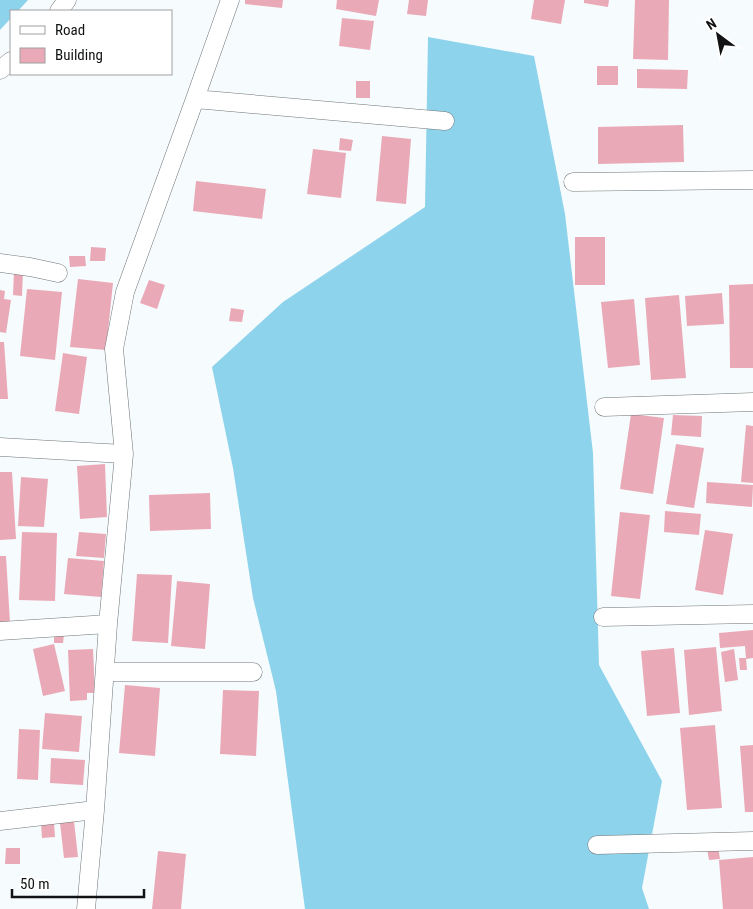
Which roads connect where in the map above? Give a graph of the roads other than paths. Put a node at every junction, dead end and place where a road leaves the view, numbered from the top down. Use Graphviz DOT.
graph roads {
  1 [pos="230,0"];
  2 [pos="10,62"];
  3 [pos="0,70"];
  4 [pos="195,98"];
  5 [pos="444,121"];
  6 [pos="753,180"];
  7 [pos="573,182"];
  8 [pos="0,263"];
  9 [pos="58,273"];
  10 [pos="753,402"];
  11 [pos="604,407"];
  12 [pos="0,447"];
  13 [pos="124,454"];
  14 [pos="753,614"];
  15 [pos="603,617"];
  16 [pos="108,624"];
  17 [pos="0,631"];
  18 [pos="105,672"];
  19 [pos="253,672"];
  20 [pos="96,810"];
  21 [pos="0,821"];
  22 [pos="753,841"];
  23 [pos="597,845"];
  24 [pos="86,909"];
  1 -- 4 [label="street"];
  2 -- 3 [label="street"];
  4 -- 5 [label="street"];
  4 -- 13 [label="street"];
  6 -- 7 [label="street"];
  8 -- 9 [label="street"];
  10 -- 11 [label="street"];
  12 -- 13 [label="street"];
  13 -- 16 [label="street"];
  14 -- 15 [label="street"];
  16 -- 17 [label="street"];
  16 -- 18 [label="street"];
  18 -- 19 [label="street"];
  18 -- 20 [label="street"];
  20 -- 21 [label="street"];
  20 -- 24 [label="street"];
  22 -- 23 [label="street"];
}
